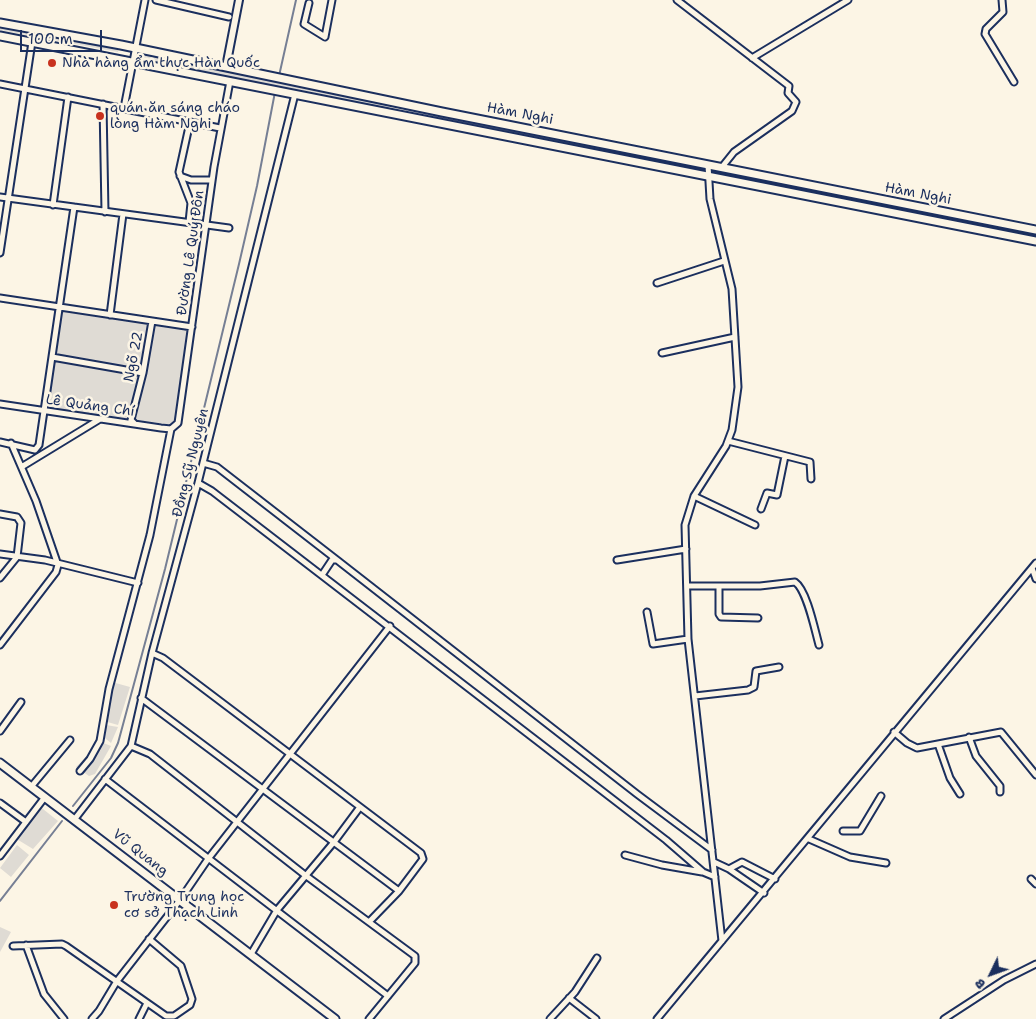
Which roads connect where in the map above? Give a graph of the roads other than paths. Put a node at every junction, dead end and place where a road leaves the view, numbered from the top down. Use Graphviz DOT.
graph roads {
  1 [pos="145,0"];
  2 [pos="156,0"];
  3 [pos="239,0"];
  4 [pos="332,0"];
  5 [pos="677,0"];
  6 [pos="848,0"];
  7 [pos="1002,0"];
  8 [pos="309,3"];
  9 [pos="229,17"];
  10 [pos="0,23"];
  11 [pos="0,36"];
  12 [pos="32,42"];
  13 [pos="136,48"];
  14 [pos="752,58"];
  15 [pos="134,62"];
  16 [pos="226,67"];
  17 [pos="230,81"];
  18 [pos="1014,82"];
  19 [pos="0,84"];
  20 [pos="23,89"];
  21 [pos="295,94"];
  22 [pos="68,97"];
  23 [pos="104,104"];
  24 [pos="124,108"];
  25 [pos="190,122"];
  26 [pos="220,128"];
  27 [pos="708,165"];
  28 [pos="722,167"];
  29 [pos="707,175"];
  30 [pos="180,176"];
  31 [pos="212,180"];
  32 [pos="0,197"];
  33 [pos="8,198"];
  34 [pos="53,205"];
  35 [pos="74,208"];
  36 [pos="105,212"];
  37 [pos="123,214"];
  38 [pos="189,222"];
  39 [pos="206,225"];
  40 [pos="229,228"];
  41 [pos="1036,230"];
  42 [pos="1036,241"];
  43 [pos="0,246"];
  44 [pos="0,252"];
  45 [pos="724,262"];
  46 [pos="657,283"];
  47 [pos="0,298"];
  48 [pos="60,308"];
  49 [pos="110,315"];
  50 [pos="152,321"];
  51 [pos="192,327"];
  52 [pos="735,338"];
  53 [pos="662,353"];
  54 [pos="52,358"];
  55 [pos="143,373"];
  56 [pos="0,404"];
  57 [pos="44,411"];
  58 [pos="100,419"];
  59 [pos="136,424"];
  60 [pos="173,427"];
  61 [pos="728,441"];
  62 [pos="0,442"];
  63 [pos="11,443"];
  64 [pos="785,456"];
  65 [pos="203,463"];
  66 [pos="22,466"];
  67 [pos="812,479"];
  68 [pos="198,483"];
  69 [pos="694,496"];
  70 [pos="761,509"];
  71 [pos="0,514"];
  72 [pos="755,525"];
  73 [pos="686,549"];
  74 [pos="0,554"];
  75 [pos="16,557"];
  76 [pos="337,560"];
  77 [pos="617,560"];
  78 [pos="58,565"];
  79 [pos="1034,565"];
  80 [pos="322,575"];
  81 [pos="0,578"];
  82 [pos="1036,580"];
  83 [pos="138,583"];
  84 [pos="688,586"];
  85 [pos="719,586"];
  86 [pos="647,612"];
  87 [pos="758,618"];
  88 [pos="390,626"];
  89 [pos="688,639"];
  90 [pos="0,645"];
  91 [pos="819,646"];
  92 [pos="152,653"];
  93 [pos="779,667"];
  94 [pos="695,696"];
  95 [pos="141,698"];
  96 [pos="21,702"];
  97 [pos="0,731"];
  98 [pos="894,732"];
  99 [pos="968,737"];
  100 [pos="70,740"];
  101 [pos="938,744"];
  102 [pos="131,746"];
  103 [pos="290,754"];
  104 [pos="0,763"];
  105 [pos="80,771"];
  106 [pos="1036,774"];
  107 [pos="105,779"];
  108 [pos="31,787"];
  109 [pos="262,790"];
  110 [pos="1000,792"];
  111 [pos="960,794"];
  112 [pos="881,796"];
  113 [pos="44,797"];
  114 [pos="0,803"];
  115 [pos="360,807"];
  116 [pos="74,820"];
  117 [pos="26,822"];
  118 [pos="236,822"];
  119 [pos="843,831"];
  120 [pos="808,839"];
  121 [pos="334,842"];
  122 [pos="712,850"];
  123 [pos="625,855"];
  124 [pos="0,856"];
  125 [pos="208,859"];
  126 [pos="714,862"];
  127 [pos="886,863"];
  128 [pos="730,869"];
  129 [pos="703,872"];
  130 [pos="305,875"];
  131 [pos="715,877"];
  132 [pos="1031,878"];
  133 [pos="775,879"];
  134 [pos="1036,884"];
  135 [pos="399,891"];
  136 [pos="764,893"];
  137 [pos="180,900"];
  138 [pos="277,910"];
  139 [pos="369,922"];
  140 [pos="149,939"];
  141 [pos="722,941"];
  142 [pos="26,945"];
  143 [pos="14,946"];
  144 [pos="251,954"];
  145 [pos="596,958"];
  146 [pos="1036,964"];
  147 [pos="117,981"];
  148 [pos="388,996"];
  149 [pos="569,998"];
  150 [pos="148,1003"];
  151 [pos="166,1018"];
  152 [pos="64,1019"];
  153 [pos="92,1019"];
  154 [pos="139,1019"];
  155 [pos="335,1019"];
  156 [pos="368,1019"];
  157 [pos="550,1019"];
  158 [pos="596,1019"];
  159 [pos="658,1019"];
  160 [pos="944,1019"];
  1 -- 13 [label="street"];
  2 -- 9 [label="street"];
  3 -- 16 [label="street"];
  4 -- 8 [label="street"];
  5 -- 14 [label="street"];
  6 -- 14 [label="street"];
  7 -- 18 [label="street"];
  10 -- 13 [label="main road, Hàm Nghi"];
  11 -- 12 [label="main road, Hàm Nghi"];
  12 -- 15 [label="main road, Hàm Nghi"];
  12 -- 20 [label="street"];
  13 -- 15 [label="street"];
  13 -- 16 [label="main road, Hàm Nghi"];
  14 -- 28 [label="street"];
  15 -- 17 [label="main road, Hàm Nghi"];
  15 -- 24 [label="street"];
  16 -- 27 [label="main road, Hàm Nghi"];
  17 -- 21 [label="main road, Hàm Nghi"];
  17 -- 26 [label="street, Đường Lê Quý Đôn"];
  19 -- 20 [label="street"];
  20 -- 22 [label="street"];
  20 -- 33 [label="street"];
  21 -- 29 [label="main road, Hàm Nghi"];
  21 -- 65 [label="street, Đồng Sỹ Nguyên"];
  22 -- 23 [label="street"];
  22 -- 34 [label="street"];
  23 -- 24 [label="street"];
  23 -- 36 [label="street"];
  24 -- 25 [label="street"];
  25 -- 26 [label="street"];
  25 -- 30 [label="street"];
  26 -- 31 [label="street, Đường Lê Quý Đôn"];
  27 -- 28 [label="main road, Hàm Nghi"];
  27 -- 29 [label="street"];
  28 -- 41 [label="main road, Hàm Nghi"];
  29 -- 42 [label="main road, Hàm Nghi"];
  29 -- 45 [label="street"];
  30 -- 31 [label="street"];
  30 -- 38 [label="street"];
  31 -- 39 [label="street, Đường Lê Quý Đôn"];
  32 -- 33 [label="street"];
  33 -- 34 [label="street"];
  33 -- 43 [label="street"];
  34 -- 35 [label="street"];
  35 -- 36 [label="street"];
  35 -- 48 [label="street"];
  36 -- 37 [label="street"];
  37 -- 38 [label="street"];
  37 -- 49 [label="street"];
  38 -- 39 [label="street"];
  39 -- 40 [label="street"];
  39 -- 51 [label="street, Đường Lê Quý Đôn"];
  43 -- 44 [label="street"];
  45 -- 46 [label="street"];
  45 -- 52 [label="street"];
  47 -- 48 [label="street"];
  48 -- 49 [label="street"];
  48 -- 54 [label="street"];
  49 -- 50 [label="street"];
  50 -- 51 [label="street"];
  50 -- 55 [label="street, Ngõ 22"];
  51 -- 60 [label="street, Đường Lê Quý Đôn"];
  52 -- 53 [label="street"];
  52 -- 61 [label="street"];
  54 -- 55 [label="street"];
  54 -- 57 [label="street"];
  55 -- 59 [label="street, Ngõ 22"];
  56 -- 57 [label="street, Lê Quảng Chí"];
  57 -- 58 [label="street, Lê Quảng Chí"];
  57 -- 63 [label="street"];
  58 -- 59 [label="street, Lê Quảng Chí"];
  58 -- 66 [label="street"];
  59 -- 60 [label="street, Lê Quảng Chí"];
  60 -- 83 [label="street, Đường Lê Quý Đôn"];
  61 -- 64 [label="street"];
  61 -- 69 [label="street"];
  62 -- 63 [label="street"];
  63 -- 66 [label="street"];
  64 -- 67 [label="street"];
  64 -- 70 [label="street"];
  65 -- 68 [label="street, Đồng Sỹ Nguyên"];
  65 -- 76 [label="street"];
  66 -- 78 [label="street"];
  68 -- 80 [label="street"];
  68 -- 92 [label="street, Đồng Sỹ Nguyên"];
  69 -- 72 [label="street"];
  69 -- 73 [label="street"];
  71 -- 75 [label="street"];
  73 -- 77 [label="street"];
  73 -- 84 [label="street"];
  74 -- 75 [label="street"];
  75 -- 78 [label="street"];
  75 -- 81 [label="street"];
  76 -- 80 [label="street"];
  76 -- 122 [label="street"];
  78 -- 83 [label="street"];
  78 -- 90 [label="street"];
  79 -- 82 [label="street"];
  79 -- 98 [label="street"];
  80 -- 88 [label="street"];
  83 -- 105 [label="street, Đường Lê Quý Đôn"];
  84 -- 85 [label="street"];
  84 -- 89 [label="street"];
  85 -- 87 [label="street"];
  85 -- 91 [label="street"];
  86 -- 89 [label="street"];
  88 -- 103 [label="street"];
  88 -- 129 [label="street"];
  89 -- 94 [label="street"];
  92 -- 95 [label="street, Đồng Sỹ Nguyên"];
  92 -- 103 [label="street"];
  93 -- 94 [label="street"];
  94 -- 122 [label="street"];
  95 -- 102 [label="street, Đồng Sỹ Nguyên"];
  95 -- 109 [label="street"];
  96 -- 97 [label="street"];
  98 -- 101 [label="street"];
  98 -- 120 [label="street"];
  99 -- 101 [label="street"];
  99 -- 106 [label="street"];
  99 -- 110 [label="street"];
  100 -- 108 [label="street"];
  101 -- 111 [label="street"];
  102 -- 107 [label="street, Đồng Sỹ Nguyên"];
  102 -- 118 [label="street"];
  103 -- 109 [label="street"];
  103 -- 115 [label="street"];
  104 -- 108 [label="main road, Vũ Quang"];
  107 -- 116 [label="street, Đồng Sỹ Nguyên"];
  107 -- 125 [label="street"];
  108 -- 113 [label="main road, Vũ Quang"];
  109 -- 118 [label="street"];
  109 -- 121 [label="street"];
  112 -- 119 [label="street"];
  113 -- 116 [label="main road, Vũ Quang"];
  113 -- 117 [label="street"];
  114 -- 117 [label="street"];
  115 -- 121 [label="street"];
  115 -- 135 [label="street"];
  116 -- 137 [label="main road, Vũ Quang"];
  117 -- 124 [label="street"];
  118 -- 125 [label="street"];
  118 -- 130 [label="street"];
  120 -- 127 [label="street"];
  120 -- 133 [label="street"];
  121 -- 130 [label="street"];
  121 -- 135 [label="street"];
  122 -- 126 [label="street"];
  123 -- 129 [label="street"];
  125 -- 137 [label="street"];
  125 -- 138 [label="street"];
  126 -- 128 [label="street"];
  126 -- 131 [label="street"];
  128 -- 133 [label="street"];
  128 -- 136 [label="street"];
  129 -- 131 [label="street"];
  130 -- 138 [label="street"];
  130 -- 139 [label="street"];
  131 -- 141 [label="street"];
  132 -- 134 [label="street"];
  133 -- 136 [label="street"];
  135 -- 139 [label="street"];
  136 -- 141 [label="street"];
  137 -- 140 [label="street"];
  137 -- 144 [label="main road, Vũ Quang"];
  138 -- 144 [label="street"];
  138 -- 148 [label="street"];
  139 -- 148 [label="street"];
  140 -- 147 [label="street"];
  140 -- 151 [label="street"];
  141 -- 159 [label="street"];
  142 -- 143 [label="street"];
  142 -- 147 [label="street"];
  142 -- 152 [label="street"];
  144 -- 155 [label="main road, Vũ Quang"];
  145 -- 149 [label="street"];
  146 -- 160 [label="street"];
  147 -- 150 [label="street"];
  147 -- 153 [label="street"];
  148 -- 156 [label="street"];
  149 -- 157 [label="street"];
  149 -- 158 [label="street"];
  150 -- 151 [label="street"];
  150 -- 154 [label="street"];
}
